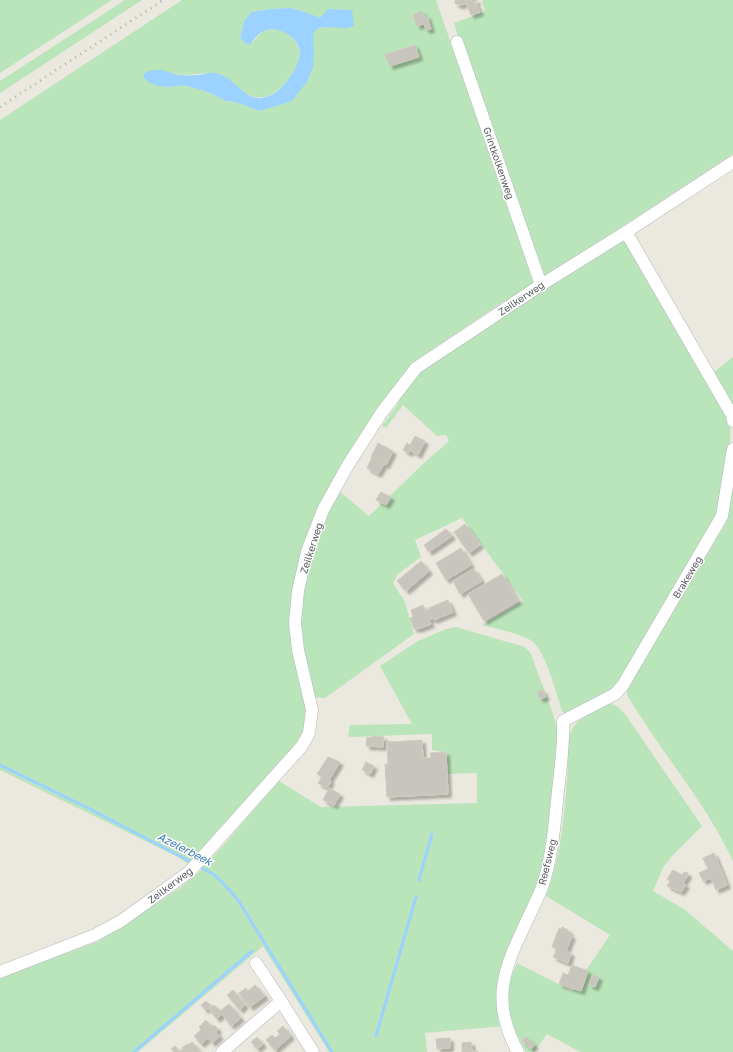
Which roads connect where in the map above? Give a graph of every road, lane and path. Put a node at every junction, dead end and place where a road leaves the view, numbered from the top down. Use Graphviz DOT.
graph roads {
  1 [pos="457,42"];
  2 [pos="733,162"];
  3 [pos="626,232"];
  4 [pos="541,285"];
  5 [pos="733,421"];
  6 [pos="733,449"];
  7 [pos="615,694"];
  8 [pos="256,963"];
  9 [pos="0,972"];
  10 [pos="281,1001"];
  11 [pos="222,1052"];
  12 [pos="313,1052"];
  13 [pos="518,1052"];
  1 -- 4 [label="street, Grintkolkenweg"];
  2 -- 3 [label="street, Zeilkerweg"];
  3 -- 4 [label="street, Zeilkerweg"];
  3 -- 5 [label="street"];
  4 -- 9 [label="street, Zeilkerweg"];
  6 -- 7 [label="street, Brakeweg"];
  7 -- 13 [label="street, Reefsweg"];
  8 -- 10 [label="street"];
  10 -- 11 [label="street"];
  10 -- 12 [label="street"];
}
